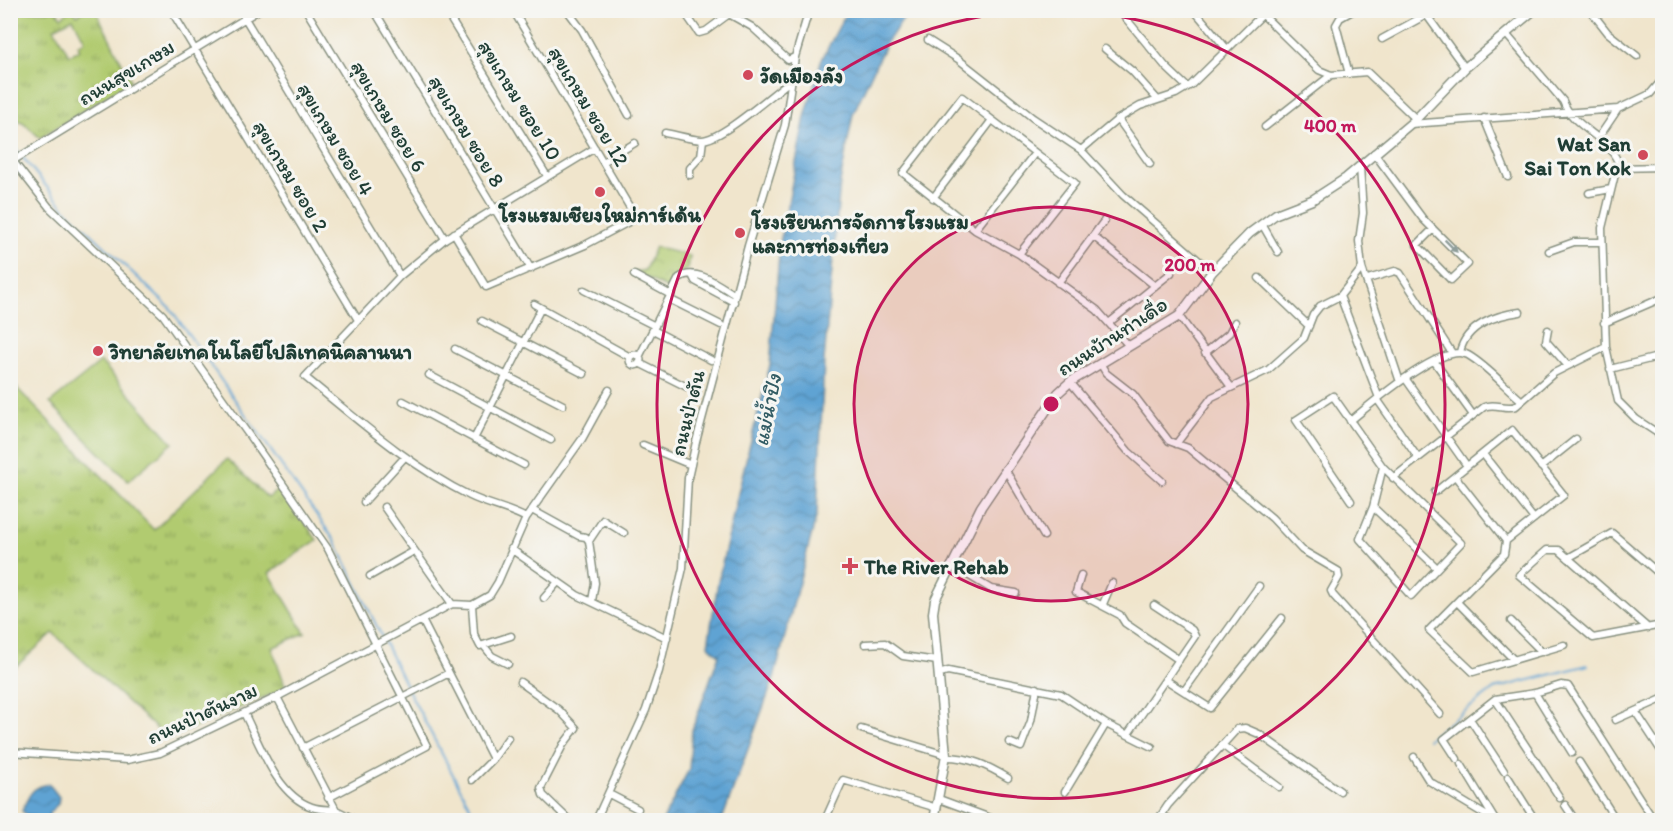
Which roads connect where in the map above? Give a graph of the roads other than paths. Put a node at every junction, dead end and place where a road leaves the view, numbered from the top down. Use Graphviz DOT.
graph roads {
  1 [pos="171,10"];
  2 [pos="240,10"];
  3 [pos="259,10"];
  4 [pos="306,10"];
  5 [pos="374,10"];
  6 [pos="445,10"];
  7 [pos="513,10"];
  8 [pos="567,10"];
  9 [pos="683,10"];
  10 [pos="809,10"];
  11 [pos="1119,10"];
  12 [pos="1194,10"];
  13 [pos="1354,10"];
  14 [pos="1534,10"];
  15 [pos="1590,10"];
  16 [pos="728,12"];
  17 [pos="1260,13"];
  18 [pos="1424,13"];
  19 [pos="245,19"];
  20 [pos="1506,34"];
  21 [pos="1382,39"];
  22 [pos="928,40"];
  23 [pos="1226,48"];
  24 [pos="195,49"];
  25 [pos="1105,49"];
  26 [pos="1637,56"];
  27 [pos="795,57"];
  28 [pos="1465,68"];
  29 [pos="1349,74"];
  30 [pos="1331,75"];
  31 [pos="793,79"];
  32 [pos="1662,80"];
  33 [pos="1187,87"];
  34 [pos="1157,99"];
  35 [pos="1618,109"];
  36 [pos="1568,114"];
  37 [pos="629,115"];
  38 [pos="1484,118"];
  39 [pos="1118,119"];
  40 [pos="993,120"];
  41 [pos="1413,121"];
  42 [pos="1265,127"];
  43 [pos="664,133"];
  44 [pos="1599,137"];
  45 [pos="703,140"];
  46 [pos="635,143"];
  47 [pos="595,148"];
  48 [pos="1081,150"];
  49 [pos="1035,153"];
  50 [pos="1374,153"];
  51 [pos="12,161"];
  52 [pos="603,162"];
  53 [pos="1150,164"];
  54 [pos="1360,166"];
  55 [pos="1662,167"];
  56 [pos="1618,168"];
  57 [pos="690,175"];
  58 [pos="547,176"];
  59 [pos="1508,177"];
  60 [pos="1611,189"];
  61 [pos="1589,193"];
  62 [pos="933,198"];
  63 [pos="494,208"];
  64 [pos="1104,221"];
  65 [pos="1262,224"];
  66 [pos="1433,229"];
  67 [pos="975,230"];
  68 [pos="454,233"];
  69 [pos="1093,236"];
  70 [pos="445,239"];
  71 [pos="1602,242"];
  72 [pos="1549,251"];
  73 [pos="1278,252"];
  74 [pos="1019,254"];
  75 [pos="531,268"];
  76 [pos="1362,268"];
  77 [pos="1212,272"];
  78 [pos="1171,273"];
  79 [pos="634,275"];
  80 [pos="400,276"];
  81 [pos="1259,278"];
  82 [pos="1368,279"];
  83 [pos="1059,283"];
  84 [pos="1155,286"];
  85 [pos="584,290"];
  86 [pos="1340,296"];
  87 [pos="670,297"];
  88 [pos="734,298"];
  89 [pos="1662,298"];
  90 [pos="534,304"];
  91 [pos="541,308"];
  92 [pos="1520,312"];
  93 [pos="1179,316"];
  94 [pos="358,320"];
  95 [pos="482,321"];
  96 [pos="1110,322"];
  97 [pos="1235,322"];
  98 [pos="1604,323"];
  99 [pos="721,325"];
  100 [pos="1309,326"];
  101 [pos="654,328"];
  102 [pos="1548,330"];
  103 [pos="523,342"];
  104 [pos="1129,346"];
  105 [pos="1606,347"];
  106 [pos="455,349"];
  107 [pos="1460,352"];
  108 [pos="1205,353"];
  109 [pos="1452,353"];
  110 [pos="1662,356"];
  111 [pos="639,360"];
  112 [pos="711,360"];
  113 [pos="1434,361"];
  114 [pos="1100,363"];
  115 [pos="1568,366"];
  116 [pos="1610,369"];
  117 [pos="584,374"];
  118 [pos="429,375"];
  119 [pos="506,375"];
  120 [pos="1403,380"];
  121 [pos="1070,381"];
  122 [pos="1231,387"];
  123 [pos="609,390"];
  124 [pos="697,392"];
  125 [pos="1378,399"];
  126 [pos="1521,400"];
  127 [pos="403,401"];
  128 [pos="563,405"];
  129 [pos="490,407"];
  130 [pos="1473,415"];
  131 [pos="1350,421"];
  132 [pos="1445,436"];
  133 [pos="1662,436"];
  134 [pos="474,439"];
  135 [pos="1576,439"];
  136 [pos="551,440"];
  137 [pos="1176,444"];
  138 [pos="643,445"];
  139 [pos="1483,453"];
  140 [pos="404,458"];
  141 [pos="1418,458"];
  142 [pos="524,465"];
  143 [pos="690,465"];
  144 [pos="1467,466"];
  145 [pos="1383,467"];
  146 [pos="1541,467"];
  147 [pos="1005,469"];
  148 [pos="1455,476"];
  149 [pos="1393,478"];
  150 [pos="1162,481"];
  151 [pos="1436,492"];
  152 [pos="1351,501"];
  153 [pos="363,502"];
  154 [pos="384,507"];
  155 [pos="1373,507"];
  156 [pos="532,510"];
  157 [pos="526,518"];
  158 [pos="1534,519"];
  159 [pos="624,533"];
  160 [pos="1044,536"];
  161 [pos="589,541"];
  162 [pos="1506,541"];
  163 [pos="511,549"];
  164 [pos="414,551"];
  165 [pos="1568,558"];
  166 [pos="951,565"];
  167 [pos="1437,568"];
  168 [pos="1081,575"];
  169 [pos="370,576"];
  170 [pos="1662,576"];
  171 [pos="558,582"];
  172 [pos="1112,584"];
  173 [pos="1259,586"];
  174 [pos="1016,593"];
  175 [pos="544,598"];
  176 [pos="592,600"];
  177 [pos="1457,602"];
  178 [pos="452,604"];
  179 [pos="1103,604"];
  180 [pos="472,605"];
  181 [pos="1154,605"];
  182 [pos="1282,618"];
  183 [pos="422,620"];
  184 [pos="1511,621"];
  185 [pos="1662,625"];
  186 [pos="1647,628"];
  187 [pos="511,636"];
  188 [pos="667,638"];
  189 [pos="377,644"];
  190 [pos="865,644"];
  191 [pos="1564,645"];
  192 [pos="484,646"];
  193 [pos="1542,652"];
  194 [pos="1179,660"];
  195 [pos="1515,660"];
  196 [pos="937,661"];
  197 [pos="508,664"];
  198 [pos="449,673"];
  199 [pos="938,674"];
  200 [pos="1166,680"];
  201 [pos="520,682"];
  202 [pos="1037,688"];
  203 [pos="1184,691"];
  204 [pos="1535,693"];
  205 [pos="277,697"];
  206 [pos="403,698"];
  207 [pos="1495,699"];
  208 [pos="1662,699"];
  209 [pos="1635,711"];
  210 [pos="244,713"];
  211 [pos="1440,714"];
  212 [pos="1470,719"];
  213 [pos="1615,720"];
  214 [pos="1106,724"];
  215 [pos="861,729"];
  216 [pos="1128,734"];
  217 [pos="508,738"];
  218 [pos="1009,742"];
  219 [pos="1222,745"];
  220 [pos="1152,747"];
  221 [pos="303,748"];
  222 [pos="10,752"];
  223 [pos="1572,753"];
  224 [pos="1662,753"];
  225 [pos="946,756"];
  226 [pos="1414,758"];
  227 [pos="493,759"];
  228 [pos="1579,762"];
  229 [pos="1504,771"];
  230 [pos="1508,777"];
  231 [pos="1008,778"];
  232 [pos="472,780"];
  233 [pos="1279,787"];
  234 [pos="1341,790"];
  235 [pos="1065,792"];
  236 [pos="609,794"];
  237 [pos="328,798"];
  238 [pos="1560,798"];
  239 [pos="938,803"];
  240 [pos="1565,805"];
  241 [pos="638,809"];
  242 [pos="334,810"];
  243 [pos="1662,812"];
  244 [pos="1160,818"];
  245 [pos="324,820"];
  246 [pos="356,820"];
  247 [pos="569,820"];
  248 [pos="596,820"];
  249 [pos="825,820"];
  250 [pos="933,820"];
  251 [pos="996,820"];
  252 [pos="1172,820"];
  253 [pos="1495,820"];
  254 [pos="1535,820"];
  255 [pos="1575,820"];
  256 [pos="1616,820"];
  1 -- 24 [label="street, สุขเกษม ซอย 2"];
  2 -- 19 [label="street, สุขเกษม ซอย 4"];
  3 -- 19 [label="street, ถนนสุขเกษม"];
  4 -- 70 [label="street, สุขเกษม ซอย 6"];
  5 -- 63 [label="street, สุขเกษม ซอย 8"];
  6 -- 58 [label="street, สุขเกษม ซอย 10"];
  7 -- 47 [label="street, สุขเกษม ซอย 12"];
  8 -- 37 [label="street"];
  9 -- 16 [label="street"];
  10 -- 27 [label="street, ถนนป่าตัน"];
  11 -- 33 [label="street"];
  12 -- 23 [label="street"];
  13 -- 29 [label="street"];
  14 -- 20 [label="street, ถนนบ้านท่าเดื่อ"];
  15 -- 26 [label="street"];
  16 -- 27 [label="street"];
  17 -- 23 [label="street"];
  17 -- 30 [label="street"];
  18 -- 21 [label="street"];
  18 -- 28 [label="street"];
  19 -- 24 [label="street, ถนนสุขเกษม"];
  19 -- 80 [label="street, สุขเกษม ซอย 4"];
  20 -- 28 [label="street, ถนนบ้านท่าเดื่อ"];
  20 -- 36 [label="street"];
  22 -- 48 [label="street"];
  23 -- 33 [label="street"];
  24 -- 51 [label="street, ถนนสุขเกษม"];
  24 -- 94 [label="street, สุขเกษม ซอย 2"];
  25 -- 34 [label="street"];
  27 -- 31 [label="street, ถนนป่าตัน"];
  28 -- 41 [label="street, ถนนบ้านท่าเดื่อ"];
  29 -- 30 [label="street"];
  29 -- 41 [label="street"];
  30 -- 42 [label="street"];
  31 -- 45 [label="street"];
  31 -- 88 [label="street, ถนนป่าตัน"];
  32 -- 35 [label="street"];
  33 -- 34 [label="street"];
  34 -- 39 [label="street"];
  35 -- 36 [label="street"];
  35 -- 44 [label="street"];
  36 -- 38 [label="street"];
  36 -- 44 [label="street"];
  38 -- 41 [label="street"];
  38 -- 59 [label="street"];
  39 -- 48 [label="street"];
  39 -- 53 [label="street"];
  40 -- 49 [label="street"];
  40 -- 62 [label="street"];
  40 -- 62 [label="street"];
  41 -- 50 [label="street, ถนนบ้านท่าเดื่อ"];
  43 -- 45 [label="street"];
  44 -- 56 [label="street"];
  45 -- 57 [label="street"];
  46 -- 52 [label="street"];
  47 -- 52 [label="street, สุขเกษม ซอย 12"];
  47 -- 58 [label="street"];
  48 -- 77 [label="street"];
  49 -- 67 [label="street"];
  49 -- 74 [label="street"];
  50 -- 54 [label="street, ถนนบ้านท่าเดื่อ"];
  50 -- 66 [label="street"];
  51 -- 189 [label="street"];
  52 -- 75 [label="street, สุขเกษม ซอย 12"];
  54 -- 65 [label="street, ถนนบ้านท่าเดื่อ"];
  54 -- 76 [label="street"];
  55 -- 56 [label="street"];
  56 -- 60 [label="street"];
  58 -- 63 [label="street"];
  60 -- 61 [label="street"];
  60 -- 71 [label="street"];
  62 -- 67 [label="street"];
  63 -- 68 [label="street"];
  63 -- 75 [label="street, สุขเกษม ซอย 8"];
  64 -- 69 [label="street"];
  65 -- 73 [label="street"];
  65 -- 77 [label="street, ถนนบ้านท่าเดื่อ"];
  66 -- 66 [label="street, one-way"];
  67 -- 74 [label="street"];
  68 -- 70 [label="street"];
  68 -- 75 [label="street"];
  69 -- 83 [label="street"];
  69 -- 84 [label="street"];
  70 -- 80 [label="street"];
  71 -- 72 [label="street"];
  71 -- 98 [label="street"];
  74 -- 83 [label="street"];
  76 -- 82 [label="street"];
  76 -- 86 [label="street"];
  77 -- 93 [label="street, ถนนบ้านท่าเดื่อ"];
  78 -- 84 [label="street"];
  79 -- 87 [label="street"];
  80 -- 94 [label="street"];
  81 -- 100 [label="street"];
  82 -- 109 [label="street"];
  82 -- 120 [label="street"];
  83 -- 96 [label="street"];
  84 -- 96 [label="street"];
  85 -- 101 [label="street"];
  86 -- 100 [label="street"];
  86 -- 125 [label="street"];
  87 -- 88 [label="street"];
  87 -- 99 [label="street"];
  87 -- 101 [label="street"];
  88 -- 143 [label="street, ถนนป่าตัน"];
  89 -- 98 [label="street"];
  90 -- 91 [label="street"];
  91 -- 103 [label="street"];
  91 -- 111 [label="street"];
  92 -- 107 [label="street"];
  93 -- 104 [label="street, ถนนบ้านท่าเดื่อ"];
  93 -- 108 [label="street"];
  94 -- 140 [label="street"];
  95 -- 103 [label="street"];
  96 -- 104 [label="street"];
  97 -- 108 [label="street"];
  98 -- 105 [label="street"];
  100 -- 122 [label="street"];
  101 -- 111 [label="street"];
  101 -- 112 [label="street"];
  102 -- 115 [label="street"];
  103 -- 117 [label="street"];
  103 -- 119 [label="street"];
  104 -- 114 [label="street, ถนนบ้านท่าเดื่อ"];
  105 -- 115 [label="street"];
  105 -- 116 [label="street"];
  106 -- 119 [label="street"];
  107 -- 109 [label="street"];
  107 -- 126 [label="street"];
  108 -- 122 [label="street"];
  109 -- 113 [label="street"];
  110 -- 116 [label="street"];
  111 -- 124 [label="street"];
  113 -- 120 [label="street"];
  113 -- 130 [label="street"];
  114 -- 121 [label="street, ถนนบ้านท่าเดื่อ"];
  114 -- 137 [label="street"];
  115 -- 126 [label="street"];
  116 -- 133 [label="street"];
  118 -- 129 [label="street"];
  119 -- 128 [label="street"];
  119 -- 129 [label="street"];
  120 -- 125 [label="street"];
  120 -- 132 [label="street"];
  121 -- 147 [label="street, ถนนบ้านท่าเดื่อ"];
  121 -- 150 [label="street"];
  122 -- 137 [label="street"];
  123 -- 156 [label="street"];
  125 -- 131 [label="street"];
  125 -- 141 [label="street"];
  126 -- 130 [label="street"];
  127 -- 134 [label="street"];
  129 -- 134 [label="street"];
  129 -- 136 [label="street"];
  130 -- 132 [label="street"];
  131 -- 145 [label="street"];
  131 -- 152 [label="street"];
  132 -- 141 [label="street"];
  132 -- 144 [label="street"];
  134 -- 142 [label="street"];
  135 -- 146 [label="street"];
  137 -- 211 [label="street"];
  138 -- 143 [label="street"];
  139 -- 144 [label="street"];
  139 -- 146 [label="street"];
  139 -- 158 [label="street"];
  140 -- 153 [label="street"];
  140 -- 157 [label="street"];
  141 -- 149 [label="street"];
  143 -- 188 [label="street, ถนนป่าตัน"];
  144 -- 148 [label="street"];
  145 -- 149 [label="street"];
  145 -- 155 [label="street"];
  146 -- 158 [label="street"];
  147 -- 160 [label="street"];
  147 -- 166 [label="street, ถนนบ้านท่าเดื่อ"];
  148 -- 151 [label="street"];
  148 -- 162 [label="street"];
  149 -- 167 [label="street"];
  154 -- 164 [label="street"];
  155 -- 167 [label="street"];
  155 -- 167 [label="street"];
  156 -- 157 [label="street"];
  156 -- 161 [label="street"];
  157 -- 163 [label="street"];
  158 -- 162 [label="street"];
  159 -- 161 [label="street"];
  161 -- 176 [label="street"];
  162 -- 177 [label="street"];
  163 -- 171 [label="street"];
  163 -- 180 [label="street"];
  164 -- 169 [label="street"];
  164 -- 178 [label="street"];
  165 -- 170 [label="street"];
  165 -- 186 [label="street"];
  165 -- 186 [label="street"];
  166 -- 174 [label="street"];
  166 -- 196 [label="street, ถนนบ้านท่าเดื่อ"];
  168 -- 179 [label="street"];
  171 -- 175 [label="street"];
  171 -- 176 [label="street"];
  172 -- 179 [label="street"];
  173 -- 203 [label="street"];
  176 -- 188 [label="street"];
  177 -- 195 [label="street"];
  177 -- 195 [label="street"];
  178 -- 180 [label="street"];
  178 -- 183 [label="street, ถนนป่าตันงาม"];
  179 -- 194 [label="street"];
  180 -- 192 [label="street"];
  181 -- 194 [label="street"];
  182 -- 203 [label="street"];
  183 -- 189 [label="street, ถนนป่าตันงาม"];
  183 -- 198 [label="street"];
  184 -- 193 [label="street"];
  185 -- 186 [label="street"];
  187 -- 192 [label="street"];
  188 -- 236 [label="street, ถนนป่าตัน"];
  189 -- 205 [label="street, ถนนป่าตันงาม"];
  189 -- 206 [label="street"];
  190 -- 196 [label="street"];
  191 -- 193 [label="street"];
  192 -- 197 [label="street"];
  193 -- 195 [label="street"];
  194 -- 200 [label="street"];
  196 -- 199 [label="street, ถนนบ้านท่าเดื่อ"];
  198 -- 206 [label="street"];
  198 -- 227 [label="street"];
  199 -- 202 [label="street"];
  199 -- 225 [label="street, ถนนบ้านท่าเดื่อ"];
  200 -- 203 [label="street"];
  200 -- 216 [label="street"];
  201 -- 247 [label="street"];
  202 -- 214 [label="street"];
  202 -- 218 [label="street"];
  204 -- 207 [label="street"];
  204 -- 223 [label="street"];
  204 -- 243 [label="street"];
  205 -- 210 [label="street, ถนนป่าตันงาม"];
  205 -- 221 [label="street"];
  206 -- 221 [label="street"];
  206 -- 237 [label="street"];
  207 -- 212 [label="street"];
  207 -- 238 [label="street"];
  208 -- 209 [label="street"];
  209 -- 213 [label="street"];
  209 -- 224 [label="street"];
  210 -- 222 [label="street, ถนนป่าตันงาม"];
  210 -- 242 [label="street"];
  212 -- 229 [label="street"];
  212 -- 253 [label="street"];
  214 -- 216 [label="street"];
  214 -- 235 [label="street"];
  215 -- 225 [label="street"];
  216 -- 220 [label="street"];
  217 -- 227 [label="street"];
  219 -- 233 [label="street"];
  219 -- 234 [label="street"];
  219 -- 244 [label="street"];
  221 -- 237 [label="street"];
  225 -- 231 [label="street"];
  225 -- 239 [label="street, ถนนบ้านท่าเดื่อ"];
  226 -- 253 [label="street"];
  227 -- 232 [label="street"];
  228 -- 256 [label="street"];
  230 -- 254 [label="street"];
  236 -- 241 [label="street"];
  236 -- 248 [label="street, ถนนป่าตัน"];
  237 -- 242 [label="street"];
  239 -- 249 [label="street"];
  239 -- 250 [label="street, ถนนบ้านท่าเดื่อ"];
  239 -- 251 [label="street"];
  240 -- 255 [label="street"];
  242 -- 245 [label="street"];
  242 -- 246 [label="street"];
  244 -- 252 [label="street"];
}
